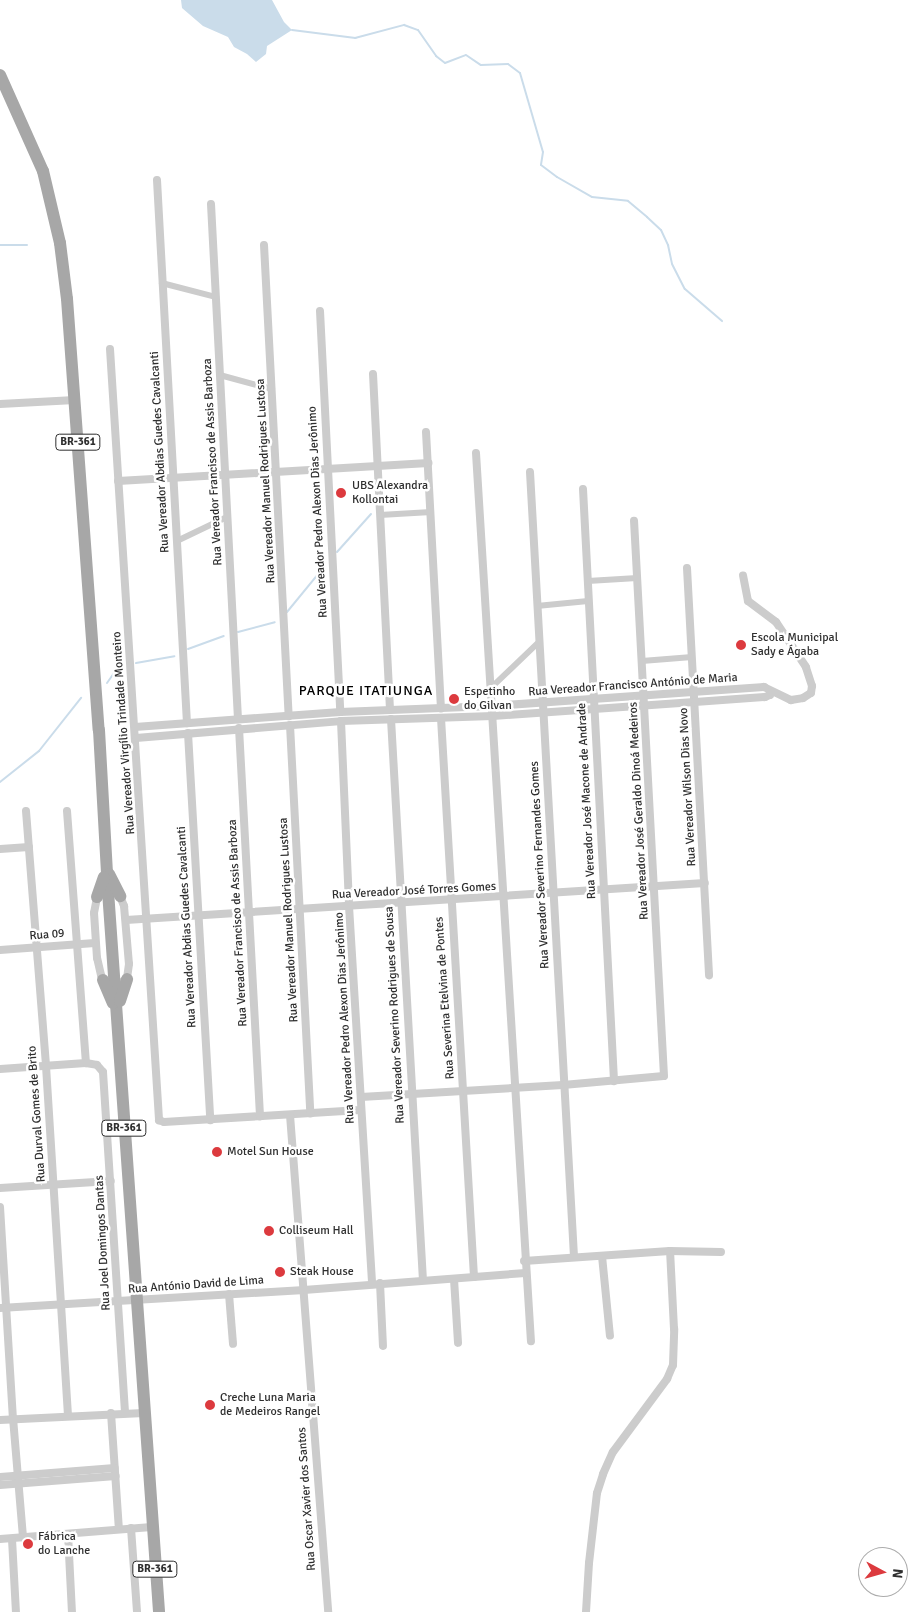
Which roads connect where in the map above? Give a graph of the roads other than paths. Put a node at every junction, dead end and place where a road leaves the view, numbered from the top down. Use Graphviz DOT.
graph roads {
  1 [pos="0,75"];
  2 [pos="157,180"];
  3 [pos="211,204"];
  4 [pos="264,245"];
  5 [pos="162,283"];
  6 [pos="216,297"];
  7 [pos="320,311"];
  8 [pos="110,349"];
  9 [pos="373,374"];
  10 [pos="220,375"];
  11 [pos="272,389"];
  12 [pos="75,400"];
  13 [pos="0,404"];
  14 [pos="426,432"];
  15 [pos="476,453"];
  16 [pos="428,463"];
  17 [pos="378,466"];
  18 [pos="327,469"];
  19 [pos="277,472"];
  20 [pos="530,472"];
  21 [pos="226,475"];
  22 [pos="173,478"];
  23 [pos="118,481"];
  24 [pos="583,489"];
  25 [pos="431,512"];
  26 [pos="380,515"];
  27 [pos="227,517"];
  28 [pos="634,521"];
  29 [pos="177,541"];
  30 [pos="687,568"];
  31 [pos="744,575"];
  32 [pos="637,578"];
  33 [pos="588,581"];
  34 [pos="588,601"];
  35 [pos="537,606"];
  36 [pos="538,643"];
  37 [pos="692,658"];
  38 [pos="642,661"];
  39 [pos="491,688"];
  40 [pos="694,692"];
  41 [pos="770,692"];
  42 [pos="644,695"];
  43 [pos="593,699"];
  44 [pos="695,702"];
  45 [pos="543,703"];
  46 [pos="492,706"];
  47 [pos="645,706"];
  48 [pos="594,708"];
  49 [pos="441,709"];
  50 [pos="390,710"];
  51 [pos="340,712"];
  52 [pos="543,712"];
  53 [pos="289,716"];
  54 [pos="493,716"];
  55 [pos="441,718"];
  56 [pos="238,719"];
  57 [pos="391,719"];
  58 [pos="341,721"];
  59 [pos="187,723"];
  60 [pos="290,725"];
  61 [pos="135,727"];
  62 [pos="239,728"];
  63 [pos="188,733"];
  64 [pos="136,738"];
  65 [pos="26,811"];
  66 [pos="67,811"];
  67 [pos="29,847"];
  68 [pos="0,849"];
  69 [pos="106,869"];
  70 [pos="705,883"];
  71 [pos="654,888"];
  72 [pos="603,890"];
  73 [pos="102,894"];
  74 [pos="553,894"];
  75 [pos="120,896"];
  76 [pos="502,897"];
  77 [pos="451,900"];
  78 [pos="400,903"];
  79 [pos="349,906"];
  80 [pos="299,909"];
  81 [pos="248,912"];
  82 [pos="197,915"];
  83 [pos="146,919"];
  84 [pos="126,920"];
  85 [pos="95,943"];
  86 [pos="76,944"];
  87 [pos="36,948"];
  88 [pos="0,950"];
  89 [pos="710,975"];
  90 [pos="127,979"];
  91 [pos="103,980"];
  92 [pos="116,986"];
  93 [pos="117,1010"];
  94 [pos="86,1063"];
  95 [pos="46,1066"];
  96 [pos="0,1069"];
  97 [pos="614,1081"];
  98 [pos="564,1085"];
  99 [pos="514,1088"];
  100 [pos="462,1091"];
  101 [pos="411,1095"];
  102 [pos="361,1097"];
  103 [pos="361,1110"];
  104 [pos="310,1113"];
  105 [pos="290,1114"];
  106 [pos="260,1116"];
  107 [pos="210,1120"];
  108 [pos="111,1181"];
  109 [pos="53,1184"];
  110 [pos="0,1188"];
  111 [pos="0,1207"];
  112 [pos="670,1251"];
  113 [pos="721,1252"];
  114 [pos="602,1256"];
  115 [pos="574,1257"];
  116 [pos="524,1261"];
  117 [pos="525,1273"];
  118 [pos="474,1277"];
  119 [pos="454,1278"];
  120 [pos="423,1280"];
  121 [pos="376,1284"];
  122 [pos="304,1290"];
  123 [pos="228,1294"];
  124 [pos="136,1300"];
  125 [pos="118,1302"];
  126 [pos="61,1304"];
  127 [pos="3,1308"];
  128 [pos="610,1336"];
  129 [pos="531,1341"];
  130 [pos="458,1343"];
  131 [pos="233,1344"];
  132 [pos="383,1346"];
  133 [pos="111,1413"];
  134 [pos="125,1413"];
  135 [pos="144,1413"];
  136 [pos="68,1415"];
  137 [pos="13,1418"];
  138 [pos="0,1420"];
  139 [pos="115,1472"];
  140 [pos="0,1477"];
  141 [pos="18,1480"];
  142 [pos="0,1485"];
  143 [pos="152,1527"];
  144 [pos="131,1528"];
  145 [pos="119,1529"];
  146 [pos="68,1534"];
  147 [pos="12,1538"];
  148 [pos="23,1538"];
  149 [pos="0,1539"];
  150 [pos="328,1611"];
  151 [pos="16,1612"];
  152 [pos="72,1612"];
  153 [pos="137,1612"];
  154 [pos="159,1612"];
  155 [pos="318,1612"];
  156 [pos="586,1612"];
  1 -- 12 [label="main road, BR-361"];
  2 -- 5 [label="street, Rua Vereador Abdias Guedes Cavalcanti"];
  3 -- 6 [label="street, Rua Vereador Francisco de Assis Barboza"];
  4 -- 11 [label="street, Rua Vereador Manuel Rodrigues Lustosa"];
  5 -- 6 [label="street"];
  5 -- 22 [label="street, Rua Vereador Abdias Guedes Cavalcanti"];
  6 -- 10 [label="street, Rua Vereador Francisco de Assis Barboza"];
  7 -- 18 [label="street, Rua Vereador Pedro Alexon Dias Jerônimo"];
  8 -- 23 [label="street, Rua Vereador Virgílio Trindade Monteiro"];
  9 -- 17 [label="street"];
  10 -- 11 [label="street"];
  10 -- 21 [label="street, Rua Vereador Francisco de Assis Barboza"];
  11 -- 19 [label="street, Rua Vereador Manuel Rodrigues Lustosa"];
  12 -- 13 [label="street"];
  12 -- 69 [label="main road, BR-361"];
  14 -- 16 [label="street"];
  15 -- 39 [label="street"];
  16 -- 17 [label="street"];
  16 -- 25 [label="street"];
  17 -- 18 [label="street"];
  17 -- 26 [label="street"];
  18 -- 19 [label="street"];
  18 -- 51 [label="street, Rua Vereador Pedro Alexon Dias Jerônimo"];
  19 -- 21 [label="street"];
  19 -- 53 [label="street, Rua Vereador Manuel Rodrigues Lustosa"];
  20 -- 35 [label="street, Rua Vereador Severino Fernandes Gomes"];
  21 -- 22 [label="street"];
  21 -- 27 [label="street, Rua Vereador Francisco de Assis Barboza"];
  22 -- 23 [label="street"];
  22 -- 29 [label="street, Rua Vereador Abdias Guedes Cavalcanti"];
  23 -- 61 [label="street, Rua Vereador Virgílio Trindade Monteiro"];
  24 -- 33 [label="street, Rua Vereador José Macone de Andrade"];
  25 -- 26 [label="street"];
  25 -- 49 [label="street"];
  26 -- 50 [label="street"];
  27 -- 29 [label="street"];
  27 -- 56 [label="street, Rua Vereador Francisco de Assis Barboza"];
  28 -- 32 [label="street, Rua Vereador José Geraldo Dinoá Medeiros"];
  29 -- 59 [label="street, Rua Vereador Abdias Guedes Cavalcanti"];
  30 -- 37 [label="street, Rua Vereador Wilson Dias Novo"];
  31 -- 41 [label="street, Rua Vereador Francisco António de Maria"];
  32 -- 33 [label="street"];
  32 -- 38 [label="street, Rua Vereador José Geraldo Dinoá Medeiros"];
  33 -- 34 [label="street, Rua Vereador José Macone de Andrade"];
  34 -- 35 [label="street"];
  34 -- 43 [label="street, Rua Vereador José Macone de Andrade"];
  35 -- 36 [label="street, Rua Vereador Severino Fernandes Gomes"];
  36 -- 39 [label="street"];
  36 -- 45 [label="street, Rua Vereador Severino Fernandes Gomes"];
  37 -- 38 [label="street"];
  37 -- 40 [label="street, Rua Vereador Wilson Dias Novo"];
  38 -- 42 [label="street, Rua Vereador José Geraldo Dinoá Medeiros"];
  39 -- 46 [label="street"];
  40 -- 41 [label="street, Rua Vereador Francisco António de Maria"];
  40 -- 42 [label="street, Rua Vereador Francisco António de Maria"];
  40 -- 44 [label="street, Rua Vereador Wilson Dias Novo"];
  41 -- 44 [label="street"];
  42 -- 43 [label="street, Rua Vereador Francisco António de Maria"];
  42 -- 47 [label="street, Rua Vereador José Geraldo Dinoá Medeiros"];
  43 -- 45 [label="street, Rua Vereador Francisco António de Maria"];
  43 -- 48 [label="street, Rua Vereador José Macone de Andrade"];
  44 -- 47 [label="street"];
  44 -- 70 [label="street, Rua Vereador Wilson Dias Novo"];
  45 -- 46 [label="street, Rua Vereador Francisco António de Maria"];
  45 -- 52 [label="street, Rua Vereador Severino Fernandes Gomes"];
  46 -- 49 [label="street, Rua Vereador Francisco António de Maria"];
  46 -- 54 [label="street"];
  47 -- 48 [label="street"];
  47 -- 71 [label="street, Rua Vereador José Geraldo Dinoá Medeiros"];
  48 -- 52 [label="street"];
  48 -- 72 [label="street, Rua Vereador José Macone de Andrade"];
  49 -- 50 [label="street, Rua Vereador Francisco António de Maria"];
  50 -- 51 [label="street, Rua Vereador Francisco António de Maria"];
  51 -- 53 [label="street, Rua Vereador Francisco António de Maria"];
  52 -- 54 [label="street"];
  52 -- 74 [label="street, Rua Vereador Severino Fernandes Gomes"];
  53 -- 56 [label="street, Rua Vereador Francisco António de Maria"];
  54 -- 55 [label="street"];
  54 -- 76 [label="street"];
  55 -- 57 [label="street"];
  55 -- 77 [label="street, Rua Severina Etelvina de Pontes"];
  56 -- 59 [label="street, Rua Vereador Francisco António de Maria"];
  57 -- 58 [label="street"];
  57 -- 78 [label="street, Rua Vereador Severino Rodrigues de Sousa"];
  58 -- 60 [label="street"];
  58 -- 79 [label="street, Rua Vereador Pedro Alexon Dias Jerônimo"];
  59 -- 61 [label="street, Rua Vereador Francisco António de Maria"];
  60 -- 62 [label="street"];
  60 -- 80 [label="street, Rua Vereador Manuel Rodrigues Lustosa"];
  61 -- 64 [label="street, Rua Vereador Virgílio Trindade Monteiro"];
  62 -- 63 [label="street"];
  62 -- 81 [label="street, Rua Vereador Francisco de Assis Barboza"];
  63 -- 64 [label="street"];
  63 -- 82 [label="street, Rua Vereador Abdias Guedes Cavalcanti"];
  64 -- 83 [label="street, Rua Vereador Virgílio Trindade Monteiro"];
  65 -- 67 [label="street, Rua Durval Gomes de Brito"];
  66 -- 86 [label="street"];
  67 -- 68 [label="street"];
  67 -- 87 [label="street, Rua Durval Gomes de Brito"];
  69 -- 73 [label="main road, BR-361"];
  69 -- 75 [label="main road"];
  70 -- 71 [label="street, Rua Vereador José Torres Gomes"];
  70 -- 89 [label="street, Rua Vereador Wilson Dias Novo"];
  71 -- 72 [label="street, Rua Vereador José Torres Gomes"];
  71 -- 97 [label="street, Rua Vereador José Geraldo Dinoá Medeiros"];
  72 -- 74 [label="street, Rua Vereador José Torres Gomes"];
  72 -- 97 [label="street, Rua Vereador José Macone de Andrade"];
  73 -- 75 [label="street"];
  73 -- 85 [label="street"];
  73 -- 92 [label="main road, BR-361"];
  74 -- 76 [label="street, Rua Vereador José Torres Gomes"];
  74 -- 98 [label="street, Rua Vereador Severino Fernandes Gomes"];
  75 -- 84 [label="street"];
  76 -- 77 [label="street, Rua Vereador José Torres Gomes"];
  76 -- 99 [label="street"];
  77 -- 78 [label="street, Rua Vereador José Torres Gomes"];
  77 -- 100 [label="street, Rua Severina Etelvina de Pontes"];
  78 -- 79 [label="street, Rua Vereador José Torres Gomes"];
  78 -- 101 [label="street, Rua Vereador Severino Rodrigues de Sousa"];
  79 -- 80 [label="street, Rua Vereador José Torres Gomes"];
  79 -- 102 [label="street, Rua Vereador Pedro Alexon Dias Jerônimo"];
  80 -- 81 [label="street, Rua Vereador José Torres Gomes"];
  80 -- 104 [label="street, Rua Vereador Manuel Rodrigues Lustosa"];
  81 -- 82 [label="street, Rua Vereador José Torres Gomes"];
  81 -- 106 [label="street, Rua Vereador Francisco de Assis Barboza"];
  82 -- 83 [label="street, Rua Vereador José Torres Gomes"];
  82 -- 107 [label="street, Rua Vereador Abdias Guedes Cavalcanti"];
  83 -- 84 [label="street, Rua Vereador José Torres Gomes"];
  83 -- 107 [label="street, Rua Vereador Virgílio Trindade Monteiro"];
  84 -- 90 [label="street"];
  85 -- 86 [label="street, Rua 09"];
  85 -- 91 [label="street"];
  86 -- 87 [label="street, Rua 09"];
  86 -- 94 [label="street"];
  87 -- 88 [label="street, Rua 09"];
  87 -- 95 [label="street, Rua Durval Gomes de Brito"];
  90 -- 92 [label="street"];
  90 -- 93 [label="main road"];
  91 -- 92 [label="street"];
  91 -- 93 [label="main road"];
  92 -- 93 [label="main road, BR-361"];
  93 -- 124 [label="main road, BR-361"];
  94 -- 95 [label="street"];
  94 -- 108 [label="street, Rua Joel Domingos Dantas"];
  95 -- 96 [label="street"];
  95 -- 109 [label="street, Rua Durval Gomes de Brito"];
  97 -- 98 [label="street"];
  98 -- 99 [label="street"];
  98 -- 115 [label="street, Rua Vereador Severino Fernandes Gomes"];
  99 -- 100 [label="street"];
  99 -- 116 [label="street"];
  100 -- 101 [label="street"];
  100 -- 118 [label="street, Rua Severina Etelvina de Pontes"];
  101 -- 102 [label="street"];
  101 -- 120 [label="street, Rua Vereador Severino Rodrigues de Sousa"];
  102 -- 103 [label="street, Rua Vereador Pedro Alexon Dias Jerônimo"];
  103 -- 104 [label="street"];
  103 -- 121 [label="street, Rua Vereador Pedro Alexon Dias Jerônimo"];
  104 -- 105 [label="street"];
  105 -- 106 [label="street"];
  105 -- 122 [label="street, Rua Oscar Xavier dos Santos"];
  106 -- 107 [label="street"];
  108 -- 109 [label="street"];
  108 -- 125 [label="street, Rua Joel Domingos Dantas"];
  109 -- 110 [label="street"];
  109 -- 126 [label="street, Rua Durval Gomes de Brito"];
  111 -- 127 [label="street"];
  112 -- 113 [label="street"];
  112 -- 114 [label="street"];
  112 -- 156 [label="street"];
  114 -- 115 [label="street"];
  114 -- 128 [label="street"];
  115 -- 116 [label="street"];
  116 -- 117 [label="street"];
  117 -- 118 [label="street, Rua António David de Lima"];
  117 -- 129 [label="street"];
  118 -- 119 [label="street, Rua António David de Lima"];
  119 -- 120 [label="street, Rua António David de Lima"];
  119 -- 130 [label="street"];
  120 -- 121 [label="street, Rua António David de Lima"];
  121 -- 122 [label="street, Rua António David de Lima"];
  121 -- 132 [label="street, Rua Vereador Pedro Alexon Dias Jerônimo"];
  122 -- 123 [label="street, Rua António David de Lima"];
  122 -- 150 [label="street, Rua Oscar Xavier dos Santos"];
  123 -- 124 [label="street, Rua António David de Lima"];
  123 -- 131 [label="street"];
  124 -- 125 [label="street, Rua António David de Lima"];
  124 -- 135 [label="main road, BR-361"];
  125 -- 126 [label="street, Rua António David de Lima"];
  125 -- 134 [label="street, Rua Joel Domingos Dantas"];
  126 -- 127 [label="street, Rua António David de Lima"];
  126 -- 136 [label="street, Rua Durval Gomes de Brito"];
  127 -- 137 [label="street"];
  133 -- 134 [label="street"];
  133 -- 136 [label="street"];
  133 -- 139 [label="street"];
  134 -- 135 [label="street"];
  135 -- 143 [label="main road, BR-361"];
  136 -- 137 [label="street"];
  137 -- 138 [label="street"];
  137 -- 141 [label="street"];
  139 -- 141 [label="street"];
  139 -- 145 [label="street"];
  140 -- 141 [label="street"];
  141 -- 142 [label="street"];
  141 -- 148 [label="street"];
  143 -- 144 [label="street"];
  143 -- 154 [label="main road, BR-361"];
  144 -- 145 [label="street"];
  144 -- 153 [label="street"];
  145 -- 146 [label="street"];
  146 -- 148 [label="street"];
  146 -- 152 [label="street"];
  147 -- 148 [label="street"];
  147 -- 149 [label="street"];
  147 -- 151 [label="street"];
  150 -- 155 [label="street"];
}
